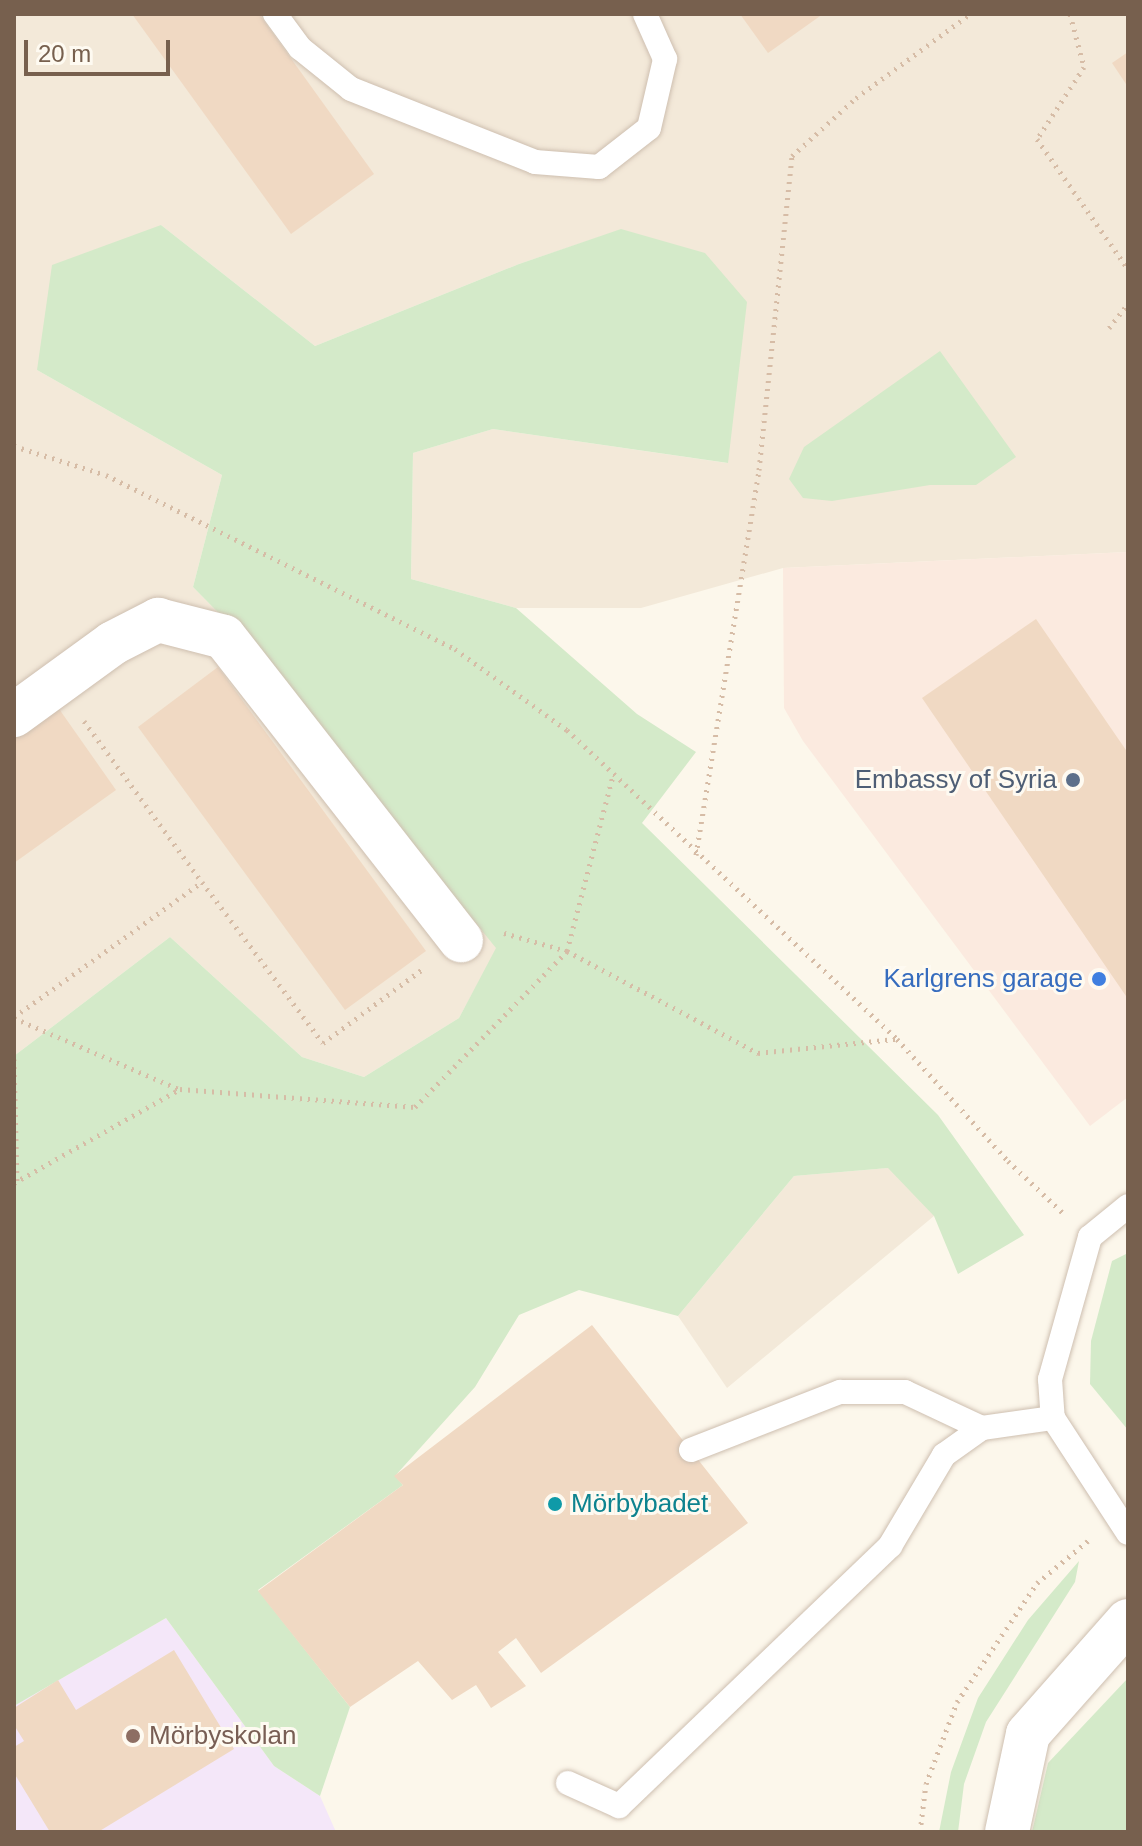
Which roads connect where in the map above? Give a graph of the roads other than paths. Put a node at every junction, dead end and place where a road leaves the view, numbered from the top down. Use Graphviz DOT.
graph roads {
  1 [pos="275,14"];
  2 [pos="645,14"];
  3 [pos="14,715"];
  4 [pos="461,940"];
  5 [pos="1128,1206"];
  6 [pos="1053,1418"];
  7 [pos="982,1428"];
  8 [pos="691,1450"];
  9 [pos="1124,1527"];
  10 [pos="1128,1621"];
  11 [pos="568,1783"];
  12 [pos="1007,1832"];
  1 -- 2 [label="lane"];
  3 -- 4 [label="street"];
  5 -- 6 [label="lane"];
  6 -- 7 [label="lane"];
  6 -- 9 [label="lane"];
  7 -- 8 [label="lane"];
  7 -- 11 [label="lane"];
  10 -- 12 [label="street"];
}
